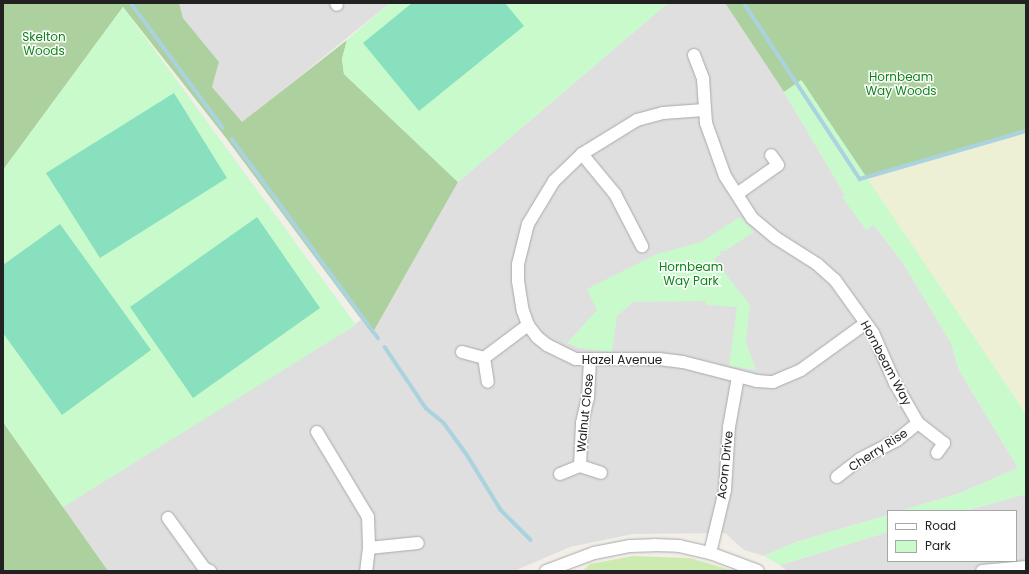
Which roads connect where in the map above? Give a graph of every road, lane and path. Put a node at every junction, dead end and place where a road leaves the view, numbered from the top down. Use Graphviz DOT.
graph roads {
  1 [pos="694,55"];
  2 [pos="704,110"];
  3 [pos="582,154"];
  4 [pos="771,155"];
  5 [pos="737,194"];
  6 [pos="642,246"];
  7 [pos="866,323"];
  8 [pos="528,325"];
  9 [pos="462,352"];
  10 [pos="484,358"];
  11 [pos="590,361"];
  12 [pos="738,377"];
  13 [pos="488,382"];
  14 [pos="918,423"];
  15 [pos="317,432"];
  16 [pos="937,453"];
  17 [pos="580,466"];
  18 [pos="601,473"];
  19 [pos="560,474"];
  20 [pos="837,477"];
  21 [pos="168,518"];
  22 [pos="418,543"];
  23 [pos="369,548"];
  24 [pos="710,552"];
  25 [pos="568,567"];
  26 [pos="1026,567"];
  27 [pos="210,571"];
  28 [pos="366,571"];
  29 [pos="546,571"];
  30 [pos="758,571"];
  31 [pos="982,571"];
  1 -- 2 [label="street, Hornbeam Way"];
  2 -- 3 [label="street, Hazel Avenue"];
  2 -- 5 [label="street, Hornbeam Way"];
  3 -- 6 [label="street"];
  3 -- 8 [label="street, Hazel Avenue"];
  4 -- 5 [label="street"];
  5 -- 7 [label="street, Hornbeam Way"];
  7 -- 12 [label="street, Hazel Avenue"];
  7 -- 14 [label="street, Hornbeam Way"];
  8 -- 10 [label="street"];
  8 -- 11 [label="street, Hazel Avenue"];
  9 -- 10 [label="street"];
  10 -- 13 [label="street"];
  11 -- 12 [label="street, Hazel Avenue"];
  11 -- 17 [label="street, Walnut Close"];
  12 -- 24 [label="street, Acorn Drive"];
  14 -- 16 [label="street, Hornbeam Way"];
  14 -- 20 [label="street, Cherry Rise"];
  15 -- 23 [label="street"];
  17 -- 18 [label="street, Walnut Close"];
  17 -- 19 [label="street, Walnut Close"];
  21 -- 27 [label="street"];
  22 -- 23 [label="street"];
  23 -- 28 [label="street"];
  24 -- 25 [label="street"];
  24 -- 30 [label="street"];
  25 -- 29 [label="street"];
  26 -- 31 [label="street"];
}
